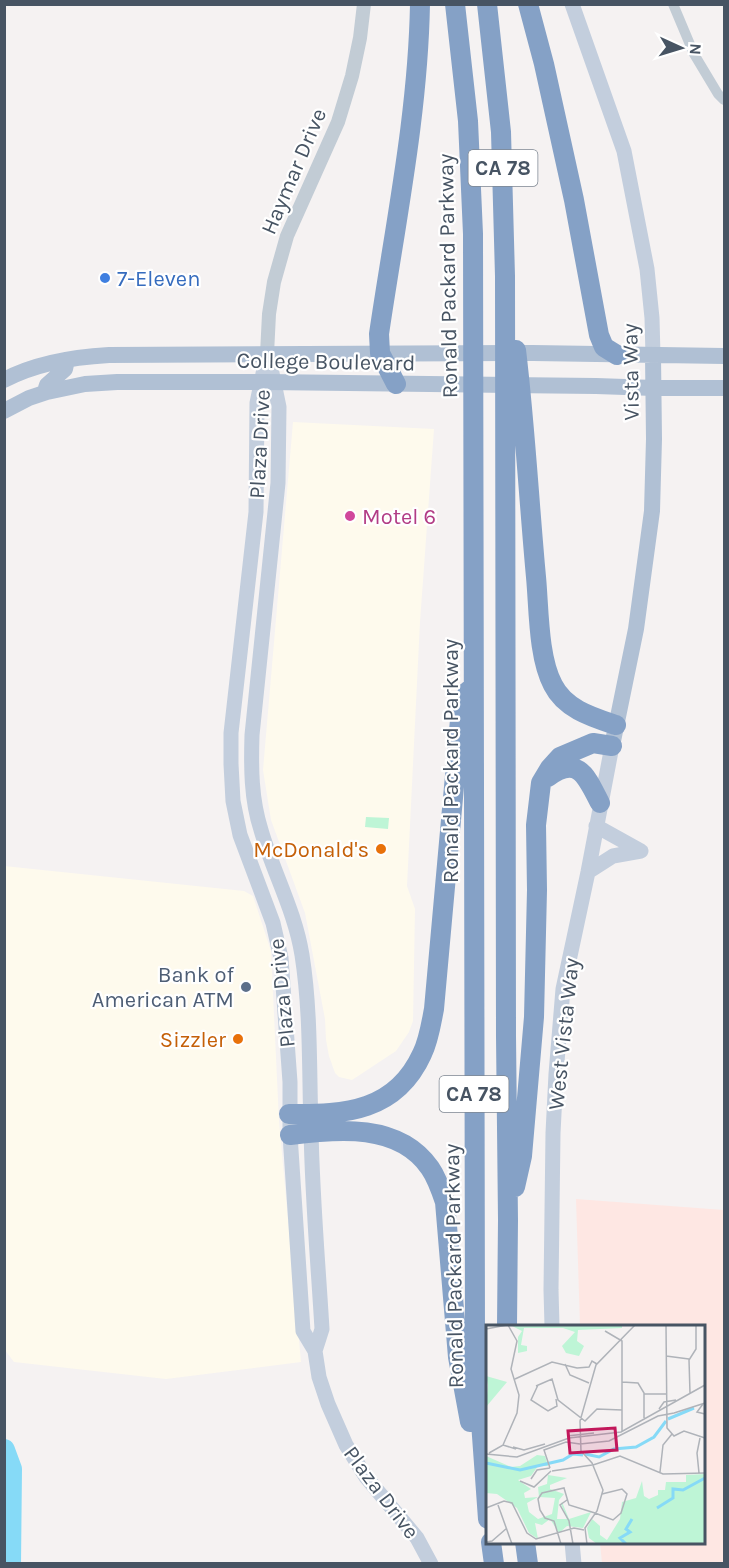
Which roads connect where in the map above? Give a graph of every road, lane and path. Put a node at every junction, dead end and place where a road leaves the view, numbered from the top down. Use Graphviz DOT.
graph roads {
  1 [pos="364,4"];
  2 [pos="420,4"];
  3 [pos="454,4"];
  4 [pos="487,4"];
  5 [pos="528,4"];
  6 [pos="572,4"];
  7 [pos="673,4"];
  8 [pos="724,100"];
  9 [pos="380,353"];
  10 [pos="267,354"];
  11 [pos="109,355"];
  12 [pos="617,355"];
  13 [pos="653,356"];
  14 [pos="724,356"];
  15 [pos="67,360"];
  16 [pos="4,380"];
  17 [pos="268,382"];
  18 [pos="85,384"];
  19 [pos="396,384"];
  20 [pos="654,388"];
  21 [pos="724,388"];
  22 [pos="47,392"];
  23 [pos="514,408"];
  24 [pos="4,411"];
  25 [pos="251,562"];
  26 [pos="269,579"];
  27 [pos="475,668"];
  28 [pos="616,725"];
  29 [pos="612,746"];
  30 [pos="541,783"];
  31 [pos="254,798"];
  32 [pos="233,801"];
  33 [pos="600,803"];
  34 [pos="596,826"];
  35 [pos="588,872"];
  36 [pos="289,1114"];
  37 [pos="311,1123"];
  38 [pos="290,1135"];
  39 [pos="508,1220"];
  40 [pos="507,1325"];
  41 [pos="552,1325"];
  42 [pos="315,1351"];
  43 [pos="486,1491"];
  44 [pos="486,1508"];
  45 [pos="491,1544"];
  46 [pos="525,1544"];
  47 [pos="572,1544"];
  48 [pos="431,1563"];
  49 [pos="494,1563"];
  50 [pos="528,1563"];
  51 [pos="574,1563"];
  1 -- 10 [label="street, Haymar Drive"];
  2 -- 9 [label="highway"];
  3 -- 27 [label="highway, Ronald Packard Parkway / CA 78"];
  4 -- 23 [label="highway, CA 78"];
  5 -- 12 [label="highway"];
  6 -- 13 [label="main road, Vista Way"];
  7 -- 8 [label="street"];
  9 -- 10 [label="main road, College Boulevard"];
  9 -- 12 [label="main road, College Boulevard"];
  9 -- 19 [label="highway"];
  10 -- 11 [label="main road, College Boulevard"];
  10 -- 17 [label="main road, Plaza Drive"];
  11 -- 15 [label="main road, College Boulevard"];
  11 -- 18 [label="main road"];
  12 -- 13 [label="main road, College Boulevard"];
  13 -- 14 [label="main road, College Boulevard"];
  13 -- 20 [label="main road, Vista Way"];
  15 -- 16 [label="main road, College Boulevard"];
  15 -- 22 [label="main road"];
  17 -- 18 [label="main road, College Boulevard"];
  17 -- 19 [label="main road, College Boulevard"];
  17 -- 25 [label="main road, Plaza Drive"];
  17 -- 26 [label="main road, Plaza Drive"];
  18 -- 22 [label="main road, College Boulevard"];
  19 -- 20 [label="main road, College Boulevard"];
  20 -- 21 [label="main road, College Boulevard"];
  20 -- 28 [label="main road, Vista Way"];
  22 -- 24 [label="main road, College Boulevard"];
  23 -- 28 [label="highway"];
  23 -- 39 [label="highway, CA 78"];
  25 -- 26 [label="main road"];
  25 -- 32 [label="main road, Plaza Drive"];
  26 -- 31 [label="main road, Plaza Drive"];
  27 -- 37 [label="highway"];
  27 -- 43 [label="highway, Ronald Packard Parkway / CA 78"];
  28 -- 29 [label="main road, Vista Way"];
  29 -- 30 [label="highway"];
  29 -- 33 [label="main road, West Vista Way"];
  30 -- 33 [label="highway"];
  30 -- 39 [label="highway"];
  31 -- 32 [label="main road"];
  31 -- 37 [label="main road, Plaza Drive"];
  32 -- 36 [label="main road, Plaza Drive"];
  33 -- 34 [label="main road, West Vista Way"];
  34 -- 35 [label="main road, West Vista Way"];
  34 -- 35 [label="main road"];
  35 -- 41 [label="main road, West Vista Way"];
  36 -- 37 [label="highway"];
  36 -- 38 [label="main road, Plaza Drive"];
  37 -- 38 [label="highway"];
  37 -- 42 [label="main road, Plaza Drive"];
  37 -- 44 [label="highway"];
  38 -- 42 [label="main road, Plaza Drive"];
  39 -- 40 [label="highway, CA 78"];
  42 -- 48 [label="main road, Plaza Drive"];
  45 -- 49 [label="highway"];
  46 -- 50 [label="highway"];
  47 -- 51 [label="main road"];
}
